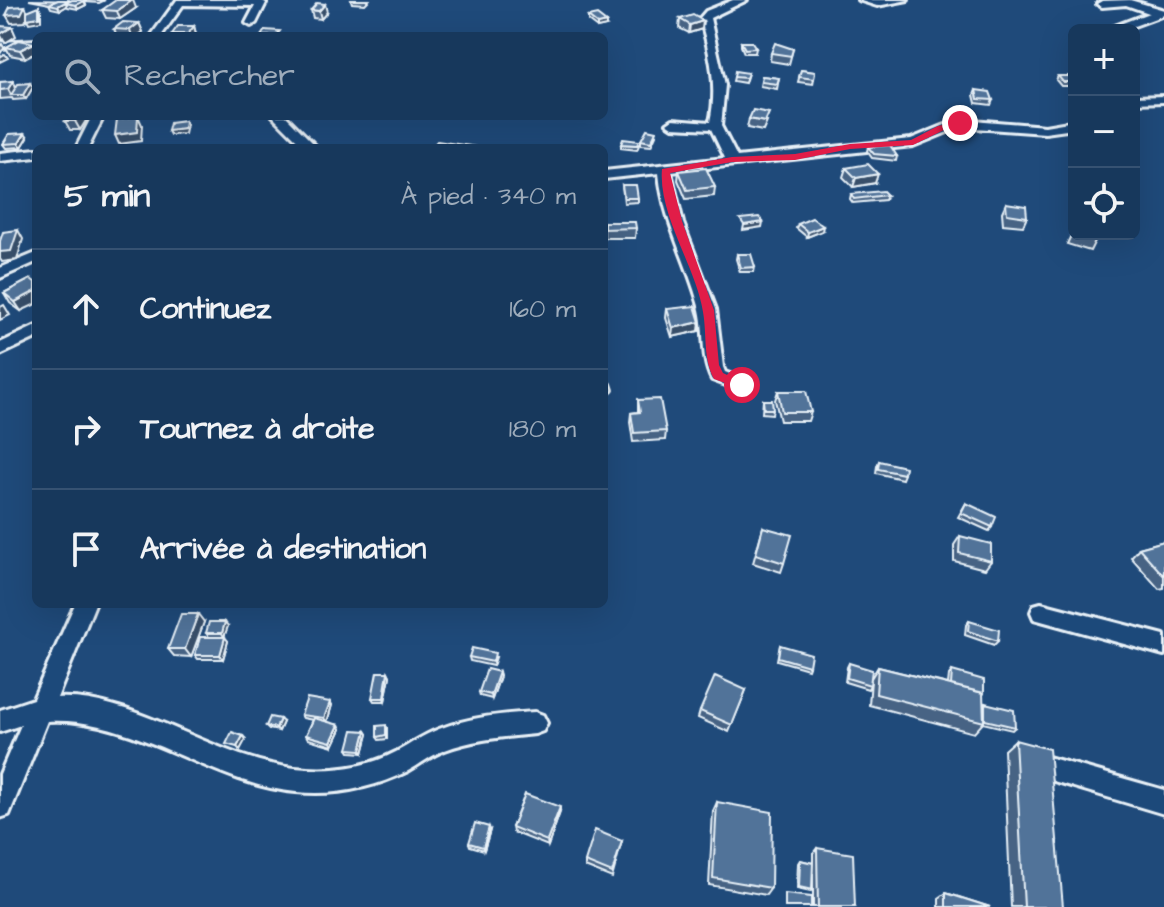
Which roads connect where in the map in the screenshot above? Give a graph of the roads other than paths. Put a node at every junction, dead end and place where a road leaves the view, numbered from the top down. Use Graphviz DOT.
graph roads {
  1 [pos="742,0"];
  2 [pos="863,0"];
  3 [pos="903,0"];
  4 [pos="182,1"];
  5 [pos="1102,4"];
  6 [pos="1161,12"];
  7 [pos="251,23"];
  8 [pos="1129,24"];
  9 [pos="159,32"];
  10 [pos="32,43"];
  11 [pos="0,45"];
  12 [pos="1164,99"];
  13 [pos="1140,100"];
  14 [pos="96,120"];
  15 [pos="283,120"];
  16 [pos="673,123"];
  17 [pos="715,126"];
  18 [pos="1068,126"];
  19 [pos="84,144"];
  20 [pos="308,144"];
  21 [pos="32,153"];
  22 [pos="0,157"];
  23 [pos="732,160"];
  24 [pos="665,171"];
  25 [pos="608,175"];
  26 [pos="32,259"];
  27 [pos="0,273"];
  28 [pos="32,333"];
  29 [pos="0,350"];
  30 [pos="742,385"];
  31 [pos="83,608"];
  32 [pos="1041,612"];
  33 [pos="1164,645"];
  34 [pos="44,707"];
  35 [pos="0,721"];
  36 [pos="535,723"];
  37 [pos="1048,769"];
  38 [pos="1164,802"];
  39 [pos="0,806"];
  1 -- 17 [label="street"];
  2 -- 3 [label="street"];
  4 -- 7 [label="street"];
  4 -- 9 [label="street"];
  5 -- 6 [label="street"];
  6 -- 8 [label="street"];
  10 -- 11 [label="street"];
  12 -- 13 [label="street"];
  14 -- 19 [label="street"];
  15 -- 20 [label="street"];
  16 -- 17 [label="street"];
  17 -- 23 [label="street"];
  18 -- 23 [label="street"];
  21 -- 22 [label="street"];
  23 -- 24 [label="street"];
  24 -- 25 [label="street"];
  24 -- 30 [label="street"];
  26 -- 27 [label="street"];
  28 -- 29 [label="street"];
  31 -- 34 [label="street"];
  32 -- 33 [label="street"];
  34 -- 35 [label="street"];
  34 -- 36 [label="street"];
  34 -- 39 [label="street"];
  37 -- 38 [label="street"];
}
